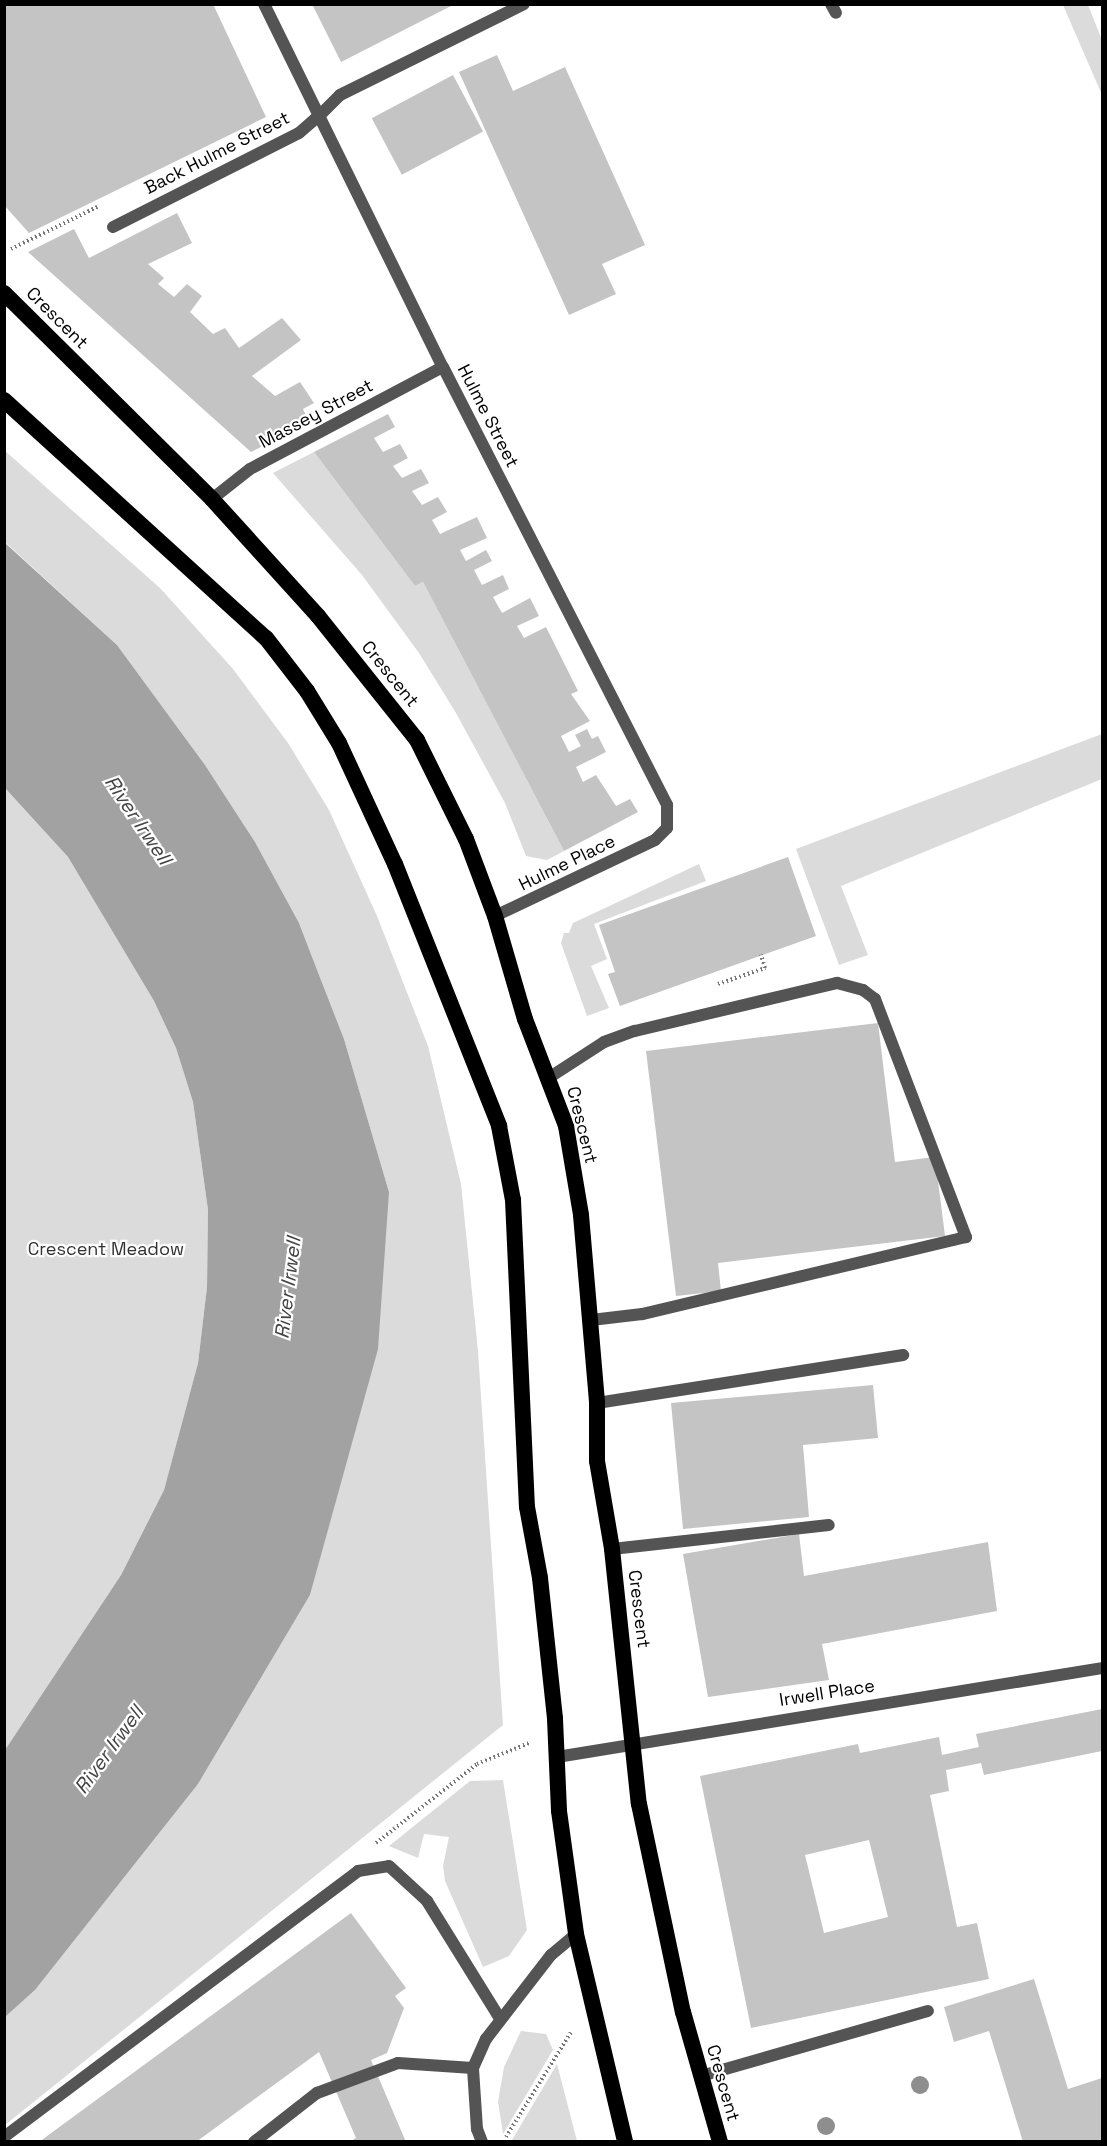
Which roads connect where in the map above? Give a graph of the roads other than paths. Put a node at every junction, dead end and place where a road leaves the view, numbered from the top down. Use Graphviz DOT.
graph roads {
  1 [pos="264,4"];
  2 [pos="524,4"];
  3 [pos="320,115"];
  4 [pos="113,227"];
  5 [pos="4,293"];
  6 [pos="443,367"];
  7 [pos="4,400"];
  8 [pos="212,499"];
  9 [pos="655,840"];
  10 [pos="495,916"];
  11 [pos="550,1077"];
  12 [pos="591,1320"];
  13 [pos="903,1355"];
  14 [pos="597,1403"];
  15 [pos="829,1525"];
  16 [pos="612,1549"];
  17 [pos="1102,1668"];
  18 [pos="633,1744"];
  19 [pos="557,1757"];
  20 [pos="576,1934"];
  21 [pos="928,2011"];
  22 [pos="499,2017"];
  23 [pos="473,2068"];
  24 [pos="701,2076"];
  25 [pos="4,2137"];
  26 [pos="254,2142"];
  27 [pos="482,2142"];
  28 [pos="625,2142"];
  29 [pos="720,2142"];
  1 -- 3 [label="street, Hulme Street"];
  2 -- 3 [label="street, Back Hulme Street"];
  3 -- 4 [label="street, Back Hulme Street"];
  3 -- 6 [label="street, Hulme Street"];
  5 -- 8 [label="highway, Crescent"];
  6 -- 8 [label="street, Massey Street"];
  6 -- 9 [label="street, Hulme Street"];
  7 -- 19 [label="highway"];
  8 -- 10 [label="highway, Crescent"];
  9 -- 10 [label="street, Hulme Place"];
  10 -- 11 [label="highway, Crescent"];
  11 -- 12 [label="highway, Crescent"];
  11 -- 12 [label="street"];
  12 -- 14 [label="highway, Crescent"];
  13 -- 14 [label="street"];
  14 -- 16 [label="highway, Crescent"];
  15 -- 16 [label="street"];
  16 -- 18 [label="highway, Crescent"];
  17 -- 18 [label="street, Irwell Place"];
  18 -- 19 [label="street, Irwell Place"];
  18 -- 24 [label="highway, Crescent"];
  19 -- 20 [label="highway"];
  20 -- 22 [label="street"];
  20 -- 28 [label="highway"];
  21 -- 24 [label="street"];
  22 -- 23 [label="street"];
  22 -- 25 [label="street"];
  23 -- 26 [label="street"];
  23 -- 27 [label="street"];
  24 -- 29 [label="highway, Crescent"];
}
